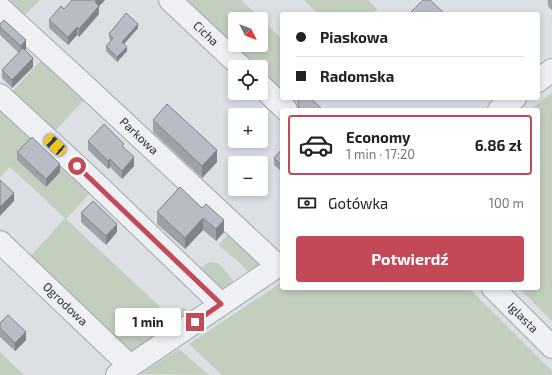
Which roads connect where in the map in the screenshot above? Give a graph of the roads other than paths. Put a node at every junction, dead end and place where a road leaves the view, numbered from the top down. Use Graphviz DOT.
graph roads {
  1 [pos="170,0"];
  2 [pos="0,8"];
  3 [pos="234,60"];
  4 [pos="552,70"];
  5 [pos="540,79"];
  6 [pos="268,93"];
  7 [pos="0,95"];
  8 [pos="512,100"];
  9 [pos="284,108"];
  10 [pos="502,108"];
  11 [pos="0,242"];
  12 [pos="280,265"];
  13 [pos="495,290"];
  14 [pos="221,304"];
  15 [pos="552,347"];
  16 [pos="124,370"];
  1 -- 3 [label="street, Cicha"];
  2 -- 12 [label="street, Parkowa"];
  4 -- 5 [label="street"];
  6 -- 9 [label="street"];
  7 -- 14 [label="street"];
  8 -- 10 [label="street"];
  11 -- 16 [label="street, Ogrodowa"];
  12 -- 14 [label="street"];
  13 -- 15 [label="street, Iglasta"];
  14 -- 16 [label="street"];
}
